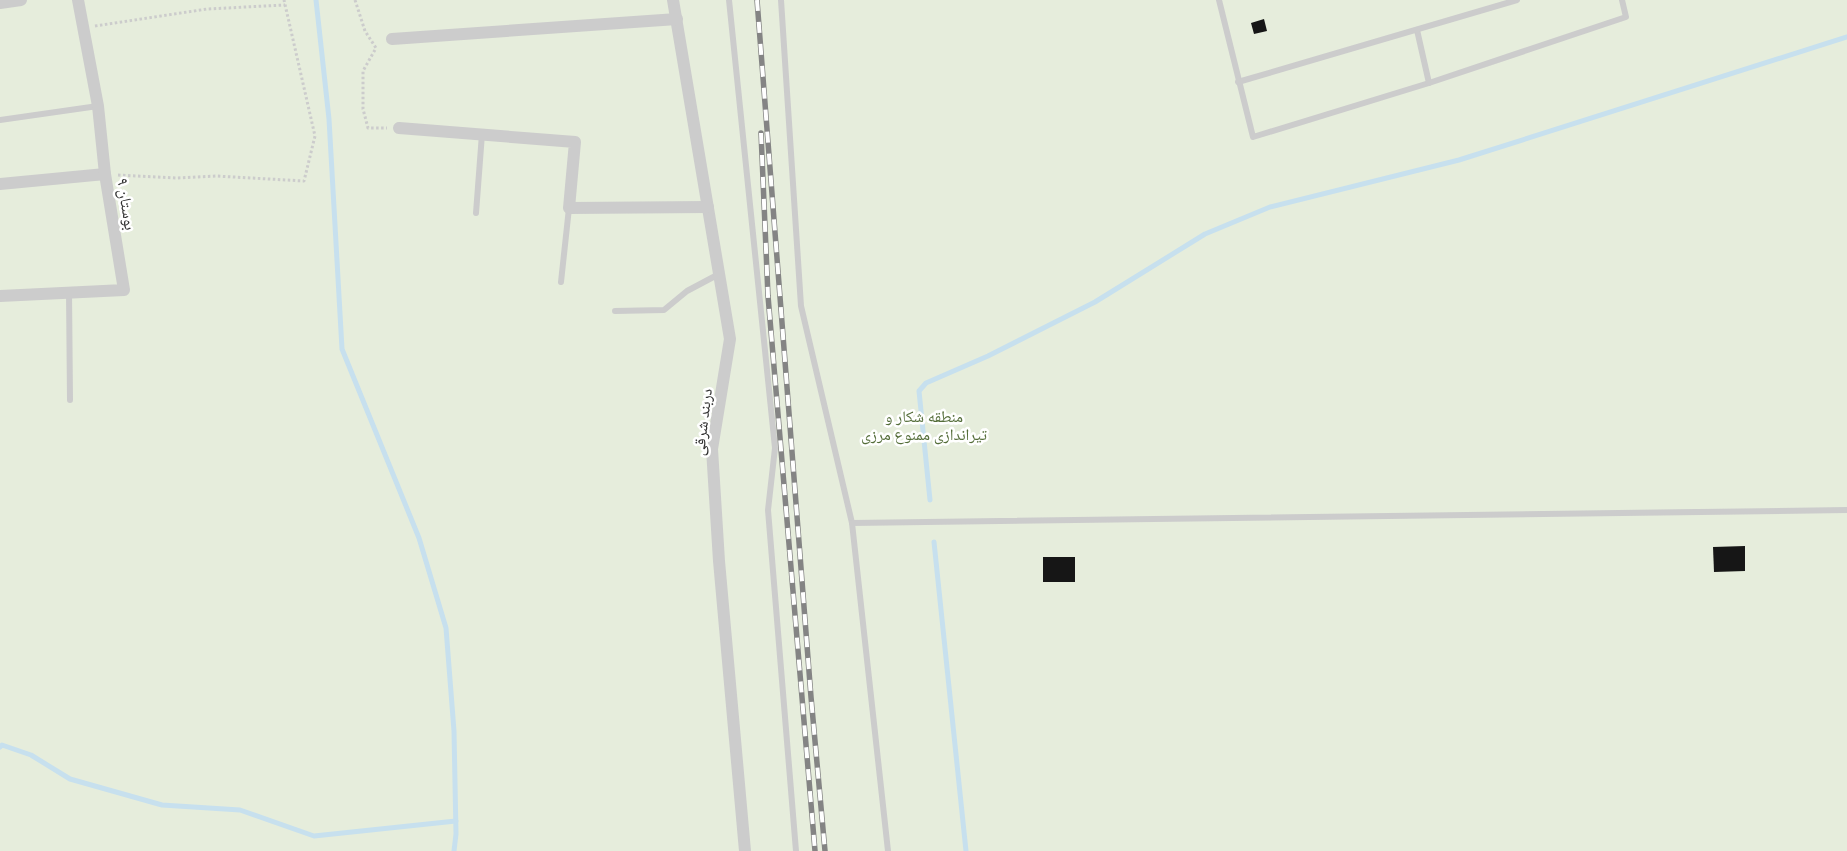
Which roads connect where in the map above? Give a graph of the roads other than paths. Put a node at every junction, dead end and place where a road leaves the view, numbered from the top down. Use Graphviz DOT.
graph roads {
  1 [pos="21,0"];
  2 [pos="78,0"];
  3 [pos="674,0"];
  4 [pos="729,0"];
  5 [pos="781,0"];
  6 [pos="1220,0"];
  7 [pos="1517,0"];
  8 [pos="1622,0"];
  9 [pos="0,3"];
  10 [pos="677,19"];
  11 [pos="1417,30"];
  12 [pos="392,39"];
  13 [pos="1238,82"];
  14 [pos="1429,83"];
  15 [pos="98,106"];
  16 [pos="0,120"];
  17 [pos="399,128"];
  18 [pos="482,134"];
  19 [pos="105,174"];
  20 [pos="0,184"];
  21 [pos="708,207"];
  22 [pos="569,208"];
  23 [pos="476,213"];
  24 [pos="719,274"];
  25 [pos="561,282"];
  26 [pos="69,292"];
  27 [pos="0,296"];
  28 [pos="615,311"];
  29 [pos="70,400"];
  30 [pos="1847,510"];
  31 [pos="852,523"];
  32 [pos="745,851"];
  33 [pos="796,851"];
  34 [pos="888,851"];
  1 -- 9 [label="street"];
  2 -- 15 [label="street, بوستان ۹"];
  3 -- 10 [label="street, دربند شرقی"];
  4 -- 33 [label="lane"];
  5 -- 31 [label="lane"];
  6 -- 13 [label="lane"];
  7 -- 11 [label="lane"];
  8 -- 14 [label="lane"];
  10 -- 12 [label="street"];
  10 -- 21 [label="street, دربند شرقی"];
  11 -- 13 [label="lane"];
  11 -- 14 [label="lane"];
  13 -- 14 [label="lane"];
  15 -- 16 [label="lane"];
  15 -- 19 [label="street, بوستان ۹"];
  17 -- 18 [label="street"];
  18 -- 22 [label="street"];
  18 -- 23 [label="lane"];
  19 -- 20 [label="street"];
  19 -- 26 [label="street, بوستان ۹"];
  21 -- 22 [label="street"];
  21 -- 24 [label="street, دربند شرقی"];
  22 -- 25 [label="lane"];
  24 -- 28 [label="lane"];
  24 -- 32 [label="street, دربند شرقی"];
  26 -- 27 [label="street, بوستان ۹"];
  26 -- 29 [label="lane"];
  30 -- 31 [label="lane"];
  31 -- 34 [label="lane"];
}
